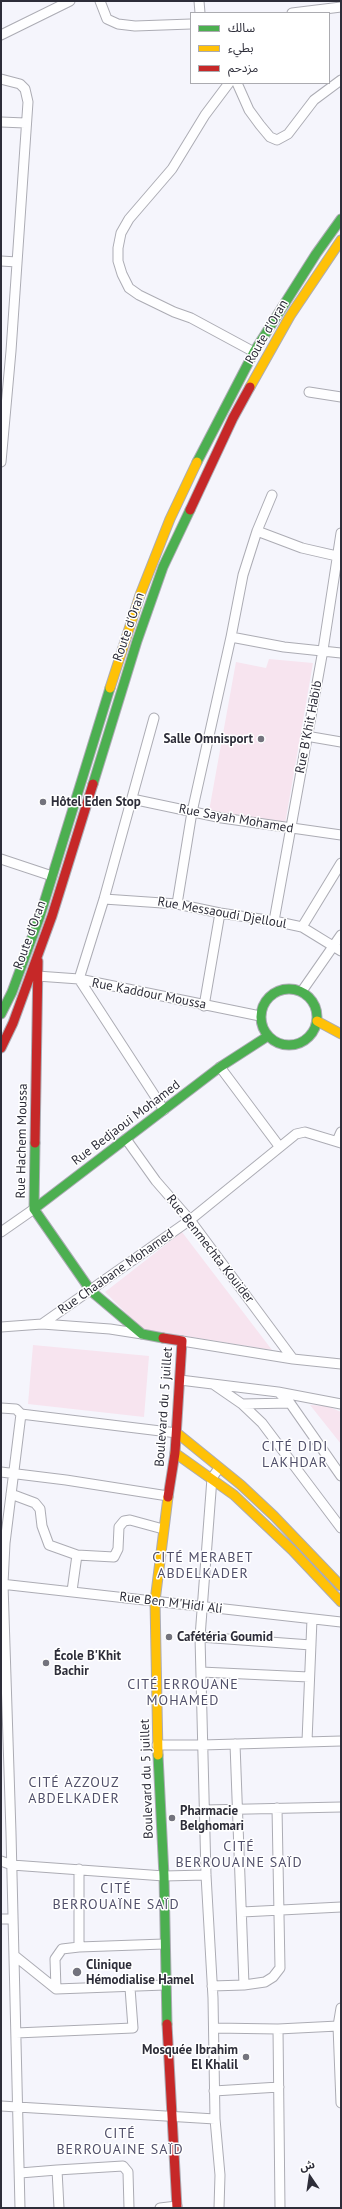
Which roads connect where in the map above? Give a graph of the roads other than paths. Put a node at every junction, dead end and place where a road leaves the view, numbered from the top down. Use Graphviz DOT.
graph roads {
  1 [pos="70,1"];
  2 [pos="100,1"];
  3 [pos="199,1"];
  4 [pos="341,7"];
  5 [pos="200,12"];
  6 [pos="300,12"];
  7 [pos="330,15"];
  8 [pos="190,24"];
  9 [pos="1,35"];
  10 [pos="1,79"];
  11 [pos="341,80"];
  12 [pos="228,84"];
  13 [pos="238,84"];
  14 [pos="1,122"];
  15 [pos="25,123"];
  16 [pos="341,220"];
  17 [pos="341,240"];
  18 [pos="1,260"];
  19 [pos="17,262"];
  20 [pos="254,352"];
  21 [pos="308,392"];
  22 [pos="341,397"];
  23 [pos="2,450"];
  24 [pos="1,462"];
  25 [pos="272,495"];
  26 [pos="257,531"];
  27 [pos="341,533"];
  28 [pos="339,556"];
  29 [pos="231,637"];
  30 [pos="323,650"];
  31 [pos="341,653"];
  32 [pos="154,718"];
  33 [pos="306,736"];
  34 [pos="341,742"];
  35 [pos="132,799"];
  36 [pos="192,812"];
  37 [pos="290,829"];
  38 [pos="341,835"];
  39 [pos="1,859"];
  40 [pos="341,864"];
  41 [pos="52,876"];
  42 [pos="104,899"];
  43 [pos="177,904"];
  44 [pos="220,914"];
  45 [pos="274,921"];
  46 [pos="302,927"];
  47 [pos="341,935"];
  48 [pos="337,948"];
  49 [pos="38,954"];
  50 [pos="37,976"];
  51 [pos="79,979"];
  52 [pos="302,991"];
  53 [pos="204,1006"];
  54 [pos="1,1014"];
  55 [pos="260,1016"];
  56 [pos="317,1021"];
  57 [pos="341,1034"];
  58 [pos="268,1036"];
  59 [pos="1,1048"];
  60 [pos="220,1067"];
  61 [pos="164,1110"];
  62 [pos="341,1132"];
  63 [pos="126,1139"];
  64 [pos="339,1142"];
  65 [pos="279,1146"];
  66 [pos="34,1209"];
  67 [pos="190,1220"];
  68 [pos="1,1232"];
  69 [pos="91,1290"];
  70 [pos="42,1324"];
  71 [pos="1,1327"];
  72 [pos="142,1334"];
  73 [pos="182,1341"];
  74 [pos="293,1359"];
  75 [pos="341,1364"];
  76 [pos="180,1380"];
  77 [pos="213,1384"];
  78 [pos="278,1392"];
  79 [pos="290,1403"];
  80 [pos="242,1404"];
  81 [pos="341,1404"];
  82 [pos="1,1408"];
  83 [pos="21,1414"];
  84 [pos="177,1432"];
  85 [pos="175,1453"];
  86 [pos="219,1468"];
  87 [pos="1,1472"];
  88 [pos="13,1473"];
  89 [pos="341,1476"];
  90 [pos="212,1478"];
  91 [pos="11,1494"];
  92 [pos="168,1496"];
  93 [pos="163,1528"];
  94 [pos="341,1528"];
  95 [pos="3,1543"];
  96 [pos="77,1555"];
  97 [pos="2,1584"];
  98 [pos="341,1586"];
  99 [pos="72,1591"];
  100 [pos="155,1601"];
  101 [pos="341,1602"];
  102 [pos="202,1608"];
  103 [pos="312,1619"];
  104 [pos="341,1622"];
  105 [pos="200,1637"];
  106 [pos="311,1645"];
  107 [pos="3,1666"];
  108 [pos="201,1672"];
  109 [pos="309,1678"];
  110 [pos="307,1741"];
  111 [pos="341,1741"];
  112 [pos="235,1744"];
  113 [pos="157,1745"];
  114 [pos="202,1745"];
  115 [pos="341,1807"];
  116 [pos="277,1808"];
  117 [pos="237,1809"];
  118 [pos="204,1810"];
  119 [pos="1,1861"];
  120 [pos="12,1865"];
  121 [pos="79,1869"];
  122 [pos="206,1875"];
  123 [pos="164,1876"];
  124 [pos="341,1907"];
  125 [pos="278,1911"];
  126 [pos="242,1912"];
  127 [pos="1,1919"];
  128 [pos="13,1919"];
  129 [pos="164,1944"];
  130 [pos="79,1947"];
  131 [pos="15,1956"];
  132 [pos="165,1985"];
  133 [pos="244,1985"];
  134 [pos="212,1986"];
  135 [pos="130,1988"];
  136 [pos="56,1989"];
  137 [pos="341,2008"];
  138 [pos="338,2026"];
  139 [pos="214,2028"];
  140 [pos="278,2029"];
  141 [pos="16,2033"];
  142 [pos="279,2087"];
  143 [pos="214,2091"];
  144 [pos="341,2103"];
  145 [pos="1,2106"];
  146 [pos="19,2108"];
  147 [pos="172,2116"];
  148 [pos="215,2119"];
  149 [pos="57,2170"];
  150 [pos="20,2173"];
  151 [pos="177,2207"];
  152 [pos="20,2208"];
  153 [pos="60,2208"];
  154 [pos="129,2208"];
  155 [pos="160,2208"];
  156 [pos="219,2208"];
  157 [pos="280,2208"];
  1 -- 9 [label="street"];
  2 -- 8 [label="street"];
  3 -- 5 [label="street"];
  4 -- 6 [label="street"];
  4 -- 7 [label="street"];
  10 -- 15 [label="street"];
  11 -- 13 [label="street"];
  12 -- 20 [label="street"];
  14 -- 15 [label="street"];
  15 -- 19 [label="street"];
  16 -- 20 [label="street, Route d'Oran"];
  17 -- 49 [label="street, Route d'Oran"];
  18 -- 19 [label="street"];
  19 -- 23 [label="street"];
  20 -- 41 [label="street, Route d'Oran"];
  21 -- 22 [label="street"];
  23 -- 24 [label="street"];
  25 -- 26 [label="street"];
  26 -- 28 [label="street"];
  26 -- 29 [label="street"];
  27 -- 28 [label="street, Rue B'Khit Habib"];
  28 -- 30 [label="street, Rue B'Khit Habib"];
  29 -- 30 [label="street"];
  29 -- 36 [label="street"];
  30 -- 31 [label="street"];
  30 -- 33 [label="street, Rue B'Khit Habib"];
  32 -- 35 [label="street"];
  33 -- 34 [label="street"];
  33 -- 37 [label="street, Rue B'Khit Habib"];
  35 -- 36 [label="street, Rue Sayah Mohamed"];
  35 -- 42 [label="street"];
  36 -- 37 [label="street, Rue Sayah Mohamed"];
  36 -- 43 [label="street"];
  37 -- 38 [label="street, Rue Sayah Mohamed"];
  37 -- 45 [label="street, Rue B'Khit Habib"];
  39 -- 41 [label="street"];
  40 -- 46 [label="street"];
  41 -- 54 [label="street, Route d'Oran"];
  42 -- 43 [label="street, Rue Messaoudi Djelloul"];
  42 -- 51 [label="street"];
  43 -- 44 [label="street, Rue Messaoudi Djelloul"];
  44 -- 45 [label="street, Rue Messaoudi Djelloul"];
  44 -- 53 [label="street"];
  45 -- 46 [label="street, Rue Messaoudi Djelloul"];
  46 -- 48 [label="street, Rue Messaoudi Djelloul"];
  47 -- 48 [label="street"];
  48 -- 52 [label="street"];
  49 -- 50 [label="street, Rue Hachem Moussa"];
  49 -- 59 [label="street, Route d'Oran"];
  50 -- 51 [label="street, Rue Kaddour Moussa"];
  50 -- 66 [label="street, Rue Hachem Moussa"];
  51 -- 53 [label="street, Rue Kaddour Moussa"];
  51 -- 61 [label="street"];
  52 -- 55 [label="street"];
  52 -- 56 [label="street"];
  53 -- 55 [label="street, Rue Kaddour Moussa"];
  55 -- 58 [label="street"];
  56 -- 57 [label="street"];
  56 -- 58 [label="street"];
  58 -- 60 [label="street, Rue Bedjaoui Mohamed"];
  60 -- 61 [label="street, Rue Bedjaoui Mohamed"];
  60 -- 65 [label="street"];
  61 -- 63 [label="street, Rue Bedjaoui Mohamed"];
  62 -- 64 [label="street"];
  63 -- 66 [label="street, Rue Bedjaoui Mohamed"];
  63 -- 67 [label="street, Rue Benmechta Kouider"];
  64 -- 65 [label="street, Rue Chaabane Mohamed"];
  65 -- 67 [label="street, Rue Chaabane Mohamed"];
  66 -- 68 [label="street, Rue Bedjaoui Mohamed"];
  66 -- 69 [label="street, Rue Hachem Moussa"];
  67 -- 69 [label="street, Rue Chaabane Mohamed"];
  67 -- 74 [label="street, Rue Benmechta Kouider"];
  69 -- 70 [label="street, Rue Chaabane Mohamed"];
  69 -- 72 [label="street, Rue Hachem Moussa"];
  70 -- 71 [label="street, Boulevard du 5 juillet"];
  70 -- 72 [label="street, Boulevard du 5 juillet"];
  72 -- 73 [label="street, Boulevard du 5 juillet"];
  73 -- 74 [label="street"];
  73 -- 76 [label="street, Boulevard du 5 juillet"];
  74 -- 75 [label="street"];
  76 -- 77 [label="street"];
  76 -- 84 [label="street, Boulevard du 5 juillet"];
  77 -- 78 [label="street"];
  77 -- 80 [label="street"];
  78 -- 79 [label="street"];
  78 -- 81 [label="street"];
  79 -- 80 [label="street"];
  79 -- 89 [label="street"];
  80 -- 94 [label="street"];
  82 -- 83 [label="street"];
  83 -- 84 [label="street"];
  83 -- 88 [label="street"];
  84 -- 85 [label="street, Boulevard du 5 juillet"];
  84 -- 86 [label="street"];
  85 -- 90 [label="street"];
  85 -- 92 [label="street, Boulevard du 5 juillet"];
  86 -- 90 [label="street"];
  86 -- 98 [label="street"];
  87 -- 88 [label="street"];
  88 -- 91 [label="street"];
  88 -- 92 [label="street"];
  90 -- 101 [label="street"];
  90 -- 102 [label="street"];
  91 -- 95 [label="street"];
  91 -- 96 [label="street"];
  92 -- 93 [label="street, Boulevard du 5 juillet"];
  93 -- 96 [label="street"];
  93 -- 100 [label="street, Boulevard du 5 juillet"];
  95 -- 97 [label="street"];
  96 -- 99 [label="street"];
  97 -- 99 [label="street, Rue Ben M'Hidi Ali"];
  97 -- 107 [label="street"];
  99 -- 100 [label="street, Rue Ben M'Hidi Ali"];
  100 -- 102 [label="street, Rue Ben M'Hidi Ali"];
  100 -- 113 [label="street, Boulevard du 5 juillet"];
  102 -- 103 [label="street, Rue Ben M'Hidi Ali"];
  102 -- 105 [label="street"];
  103 -- 104 [label="street, Rue Ben M'Hidi Ali"];
  103 -- 106 [label="street"];
  105 -- 106 [label="street"];
  105 -- 108 [label="street"];
  106 -- 109 [label="street"];
  107 -- 120 [label="street"];
  108 -- 109 [label="street"];
  108 -- 114 [label="street"];
  109 -- 110 [label="street"];
  110 -- 111 [label="street"];
  110 -- 112 [label="street"];
  112 -- 114 [label="street"];
  112 -- 117 [label="street"];
  113 -- 114 [label="street"];
  113 -- 123 [label="street, Boulevard du 5 juillet"];
  114 -- 118 [label="street"];
  115 -- 116 [label="street"];
  116 -- 117 [label="street"];
  116 -- 125 [label="street"];
  117 -- 118 [label="street"];
  117 -- 126 [label="street"];
  118 -- 122 [label="street"];
  119 -- 120 [label="street"];
  120 -- 121 [label="street"];
  120 -- 128 [label="street"];
  121 -- 123 [label="street"];
  121 -- 130 [label="street"];
  122 -- 123 [label="street"];
  122 -- 134 [label="street"];
  123 -- 129 [label="street, Boulevard du 5 juillet"];
  124 -- 125 [label="street"];
  125 -- 126 [label="street"];
  125 -- 133 [label="street"];
  126 -- 133 [label="street"];
  127 -- 128 [label="street"];
  128 -- 131 [label="street"];
  129 -- 130 [label="street"];
  129 -- 132 [label="street, Boulevard du 5 juillet"];
  130 -- 136 [label="street"];
  131 -- 136 [label="street"];
  131 -- 141 [label="street"];
  132 -- 135 [label="street"];
  132 -- 147 [label="street, Boulevard du 5 juillet"];
  133 -- 134 [label="street"];
  134 -- 139 [label="street"];
  135 -- 136 [label="street"];
  135 -- 141 [label="street"];
  137 -- 138 [label="street"];
  138 -- 140 [label="street"];
  138 -- 144 [label="street"];
  139 -- 140 [label="street"];
  139 -- 143 [label="street"];
  140 -- 142 [label="street"];
  141 -- 146 [label="street"];
  142 -- 143 [label="street"];
  142 -- 157 [label="street"];
  143 -- 148 [label="street"];
  145 -- 146 [label="street"];
  146 -- 147 [label="street"];
  146 -- 150 [label="street"];
  147 -- 148 [label="street"];
  147 -- 151 [label="street, Boulevard du 5 juillet"];
  148 -- 156 [label="street"];
  149 -- 150 [label="street"];
  149 -- 153 [label="street"];
  149 -- 154 [label="street"];
  150 -- 152 [label="street"];
  151 -- 155 [label="street"];
}
